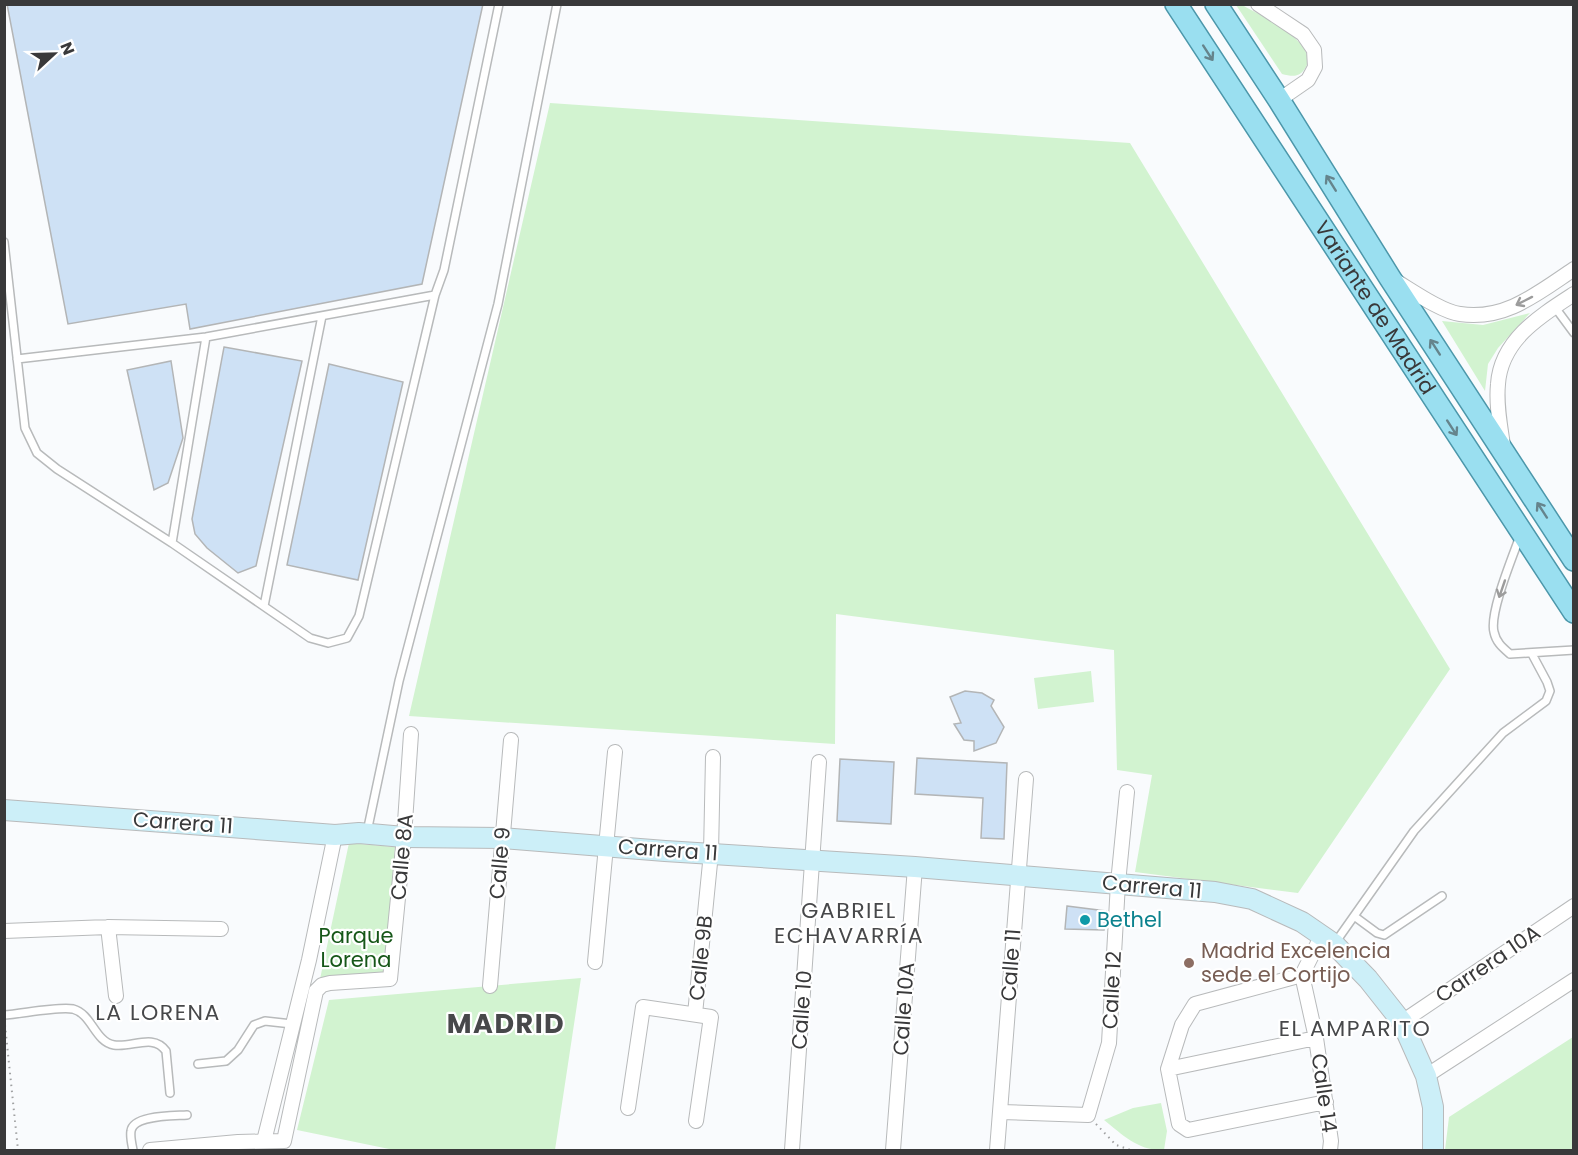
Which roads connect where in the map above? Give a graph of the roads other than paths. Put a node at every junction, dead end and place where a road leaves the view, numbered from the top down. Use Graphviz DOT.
graph roads {
  1 [pos="499,4"];
  2 [pos="557,4"];
  3 [pos="1176,4"];
  4 [pos="1216,4"];
  5 [pos="1258,4"];
  6 [pos="1279,100"];
  7 [pos="4,242"];
  8 [pos="1574,269"];
  9 [pos="1390,278"];
  10 [pos="1574,294"];
  11 [pos="435,295"];
  12 [pos="1554,306"];
  13 [pos="322,316"];
  14 [pos="1574,333"];
  15 [pos="206,337"];
  16 [pos="17,359"];
  17 [pos="1504,453"];
  18 [pos="1521,533"];
  19 [pos="172,543"];
  20 [pos="1574,560"];
  21 [pos="264,606"];
  22 [pos="1574,612"];
  23 [pos="1574,650"];
  24 [pos="1532,654"];
  25 [pos="411,734"];
  26 [pos="511,740"];
  27 [pos="615,752"];
  28 [pos="713,757"];
  29 [pos="819,762"];
  30 [pos="1026,779"];
  31 [pos="1127,792"];
  32 [pos="4,810"];
  33 [pos="367,834"];
  34 [pos="335,835"];
  35 [pos="404,837"];
  36 [pos="502,838"];
  37 [pos="606,846"];
  38 [pos="711,853"];
  39 [pos="812,860"];
  40 [pos="915,867"];
  41 [pos="1017,875"];
  42 [pos="1118,883"];
  43 [pos="1442,896"];
  44 [pos="1574,906"];
  45 [pos="1354,916"];
  46 [pos="108,927"];
  47 [pos="221,929"];
  48 [pos="4,931"];
  49 [pos="1328,939"];
  50 [pos="596,962"];
  51 [pos="1302,975"];
  52 [pos="1574,980"];
  53 [pos="490,986"];
  54 [pos="116,996"];
  55 [pos="695,1014"];
  56 [pos="4,1017"];
  57 [pos="1402,1022"];
  58 [pos="292,1024"];
  59 [pos="1316,1038"];
  60 [pos="198,1064"];
  61 [pos="1168,1068"];
  62 [pos="1426,1076"];
  63 [pos="170,1093"];
  64 [pos="1326,1102"];
  65 [pos="628,1108"];
  66 [pos="1000,1112"];
  67 [pos="187,1115"];
  68 [pos="696,1121"];
  69 [pos="264,1140"];
  70 [pos="133,1150"];
  71 [pos="150,1150"];
  72 [pos="792,1150"];
  73 [pos="893,1150"];
  74 [pos="997,1150"];
  75 [pos="1330,1150"];
  76 [pos="1433,1150"];
  1 -- 11 [label="lane"];
  2 -- 33 [label="lane"];
  3 -- 18 [label="main road, Variante de Madrid, one-way"];
  4 -- 6 [label="main road, Variante de Madrid"];
  5 -- 6 [label="street"];
  9 -- 6 [label="main road, Variante de Madrid, one-way"];
  7 -- 16 [label="lane"];
  8 -- 9 [label="street, one-way"];
  17 -- 9 [label="main road, Variante de Madrid, one-way"];
  10 -- 12 [label="street"];
  11 -- 13 [label="lane"];
  11 -- 21 [label="lane"];
  12 -- 14 [label="lane"];
  12 -- 17 [label="street"];
  13 -- 15 [label="lane"];
  13 -- 21 [label="lane"];
  15 -- 16 [label="lane"];
  15 -- 19 [label="lane"];
  16 -- 19 [label="lane"];
  20 -- 17 [label="main road, Variante de Madrid, one-way"];
  18 -- 22 [label="main road, Variante de Madrid"];
  18 -- 24 [label="lane, one-way"];
  19 -- 21 [label="lane"];
  23 -- 24 [label="lane"];
  24 -- 45 [label="lane"];
  25 -- 35 [label="street, Calle 8A"];
  26 -- 36 [label="street, Calle 9"];
  27 -- 37 [label="street"];
  28 -- 38 [label="street, Calle 9B"];
  29 -- 39 [label="street, Calle 10"];
  30 -- 41 [label="street, Calle 11"];
  31 -- 42 [label="street, Calle 12"];
  32 -- 34 [label="street, Carrera 11"];
  33 -- 34 [label="street, Carrera 11"];
  33 -- 35 [label="street, Carrera 11"];
  34 -- 58 [label="street"];
  35 -- 36 [label="street, Carrera 11"];
  35 -- 69 [label="street, Calle 8A"];
  36 -- 37 [label="street, Carrera 11"];
  36 -- 53 [label="street, Calle 9"];
  37 -- 38 [label="street, Carrera 11"];
  37 -- 50 [label="street"];
  38 -- 39 [label="street, Carrera 11"];
  38 -- 55 [label="street, Calle 9B"];
  39 -- 40 [label="street, Carrera 11"];
  39 -- 72 [label="street, Calle 10"];
  40 -- 41 [label="street, Carrera 11"];
  40 -- 73 [label="street, Calle 10A"];
  41 -- 42 [label="street, Carrera 11"];
  41 -- 66 [label="street, Calle 11"];
  42 -- 49 [label="street, Carrera 11"];
  42 -- 66 [label="street, Calle 12"];
  43 -- 45 [label="lane"];
  44 -- 57 [label="street, Carrera 10A"];
  45 -- 49 [label="lane"];
  46 -- 47 [label="street"];
  46 -- 48 [label="street"];
  46 -- 54 [label="street"];
  49 -- 51 [label="street"];
  49 -- 57 [label="street, Carrera 11"];
  51 -- 59 [label="street, Calle 14"];
  51 -- 61 [label="street"];
  52 -- 62 [label="street"];
  55 -- 65 [label="street"];
  55 -- 68 [label="street, Calle 9B"];
  56 -- 63 [label="lane"];
  57 -- 62 [label="street, Carrera 11"];
  58 -- 60 [label="lane"];
  58 -- 69 [label="street"];
  59 -- 61 [label="street"];
  59 -- 64 [label="street, Calle 14"];
  61 -- 64 [label="street"];
  62 -- 76 [label="street, Carrera 11"];
  64 -- 75 [label="street, Calle 14"];
  66 -- 74 [label="street, Calle 11"];
  67 -- 70 [label="lane"];
  69 -- 71 [label="street"];
}
